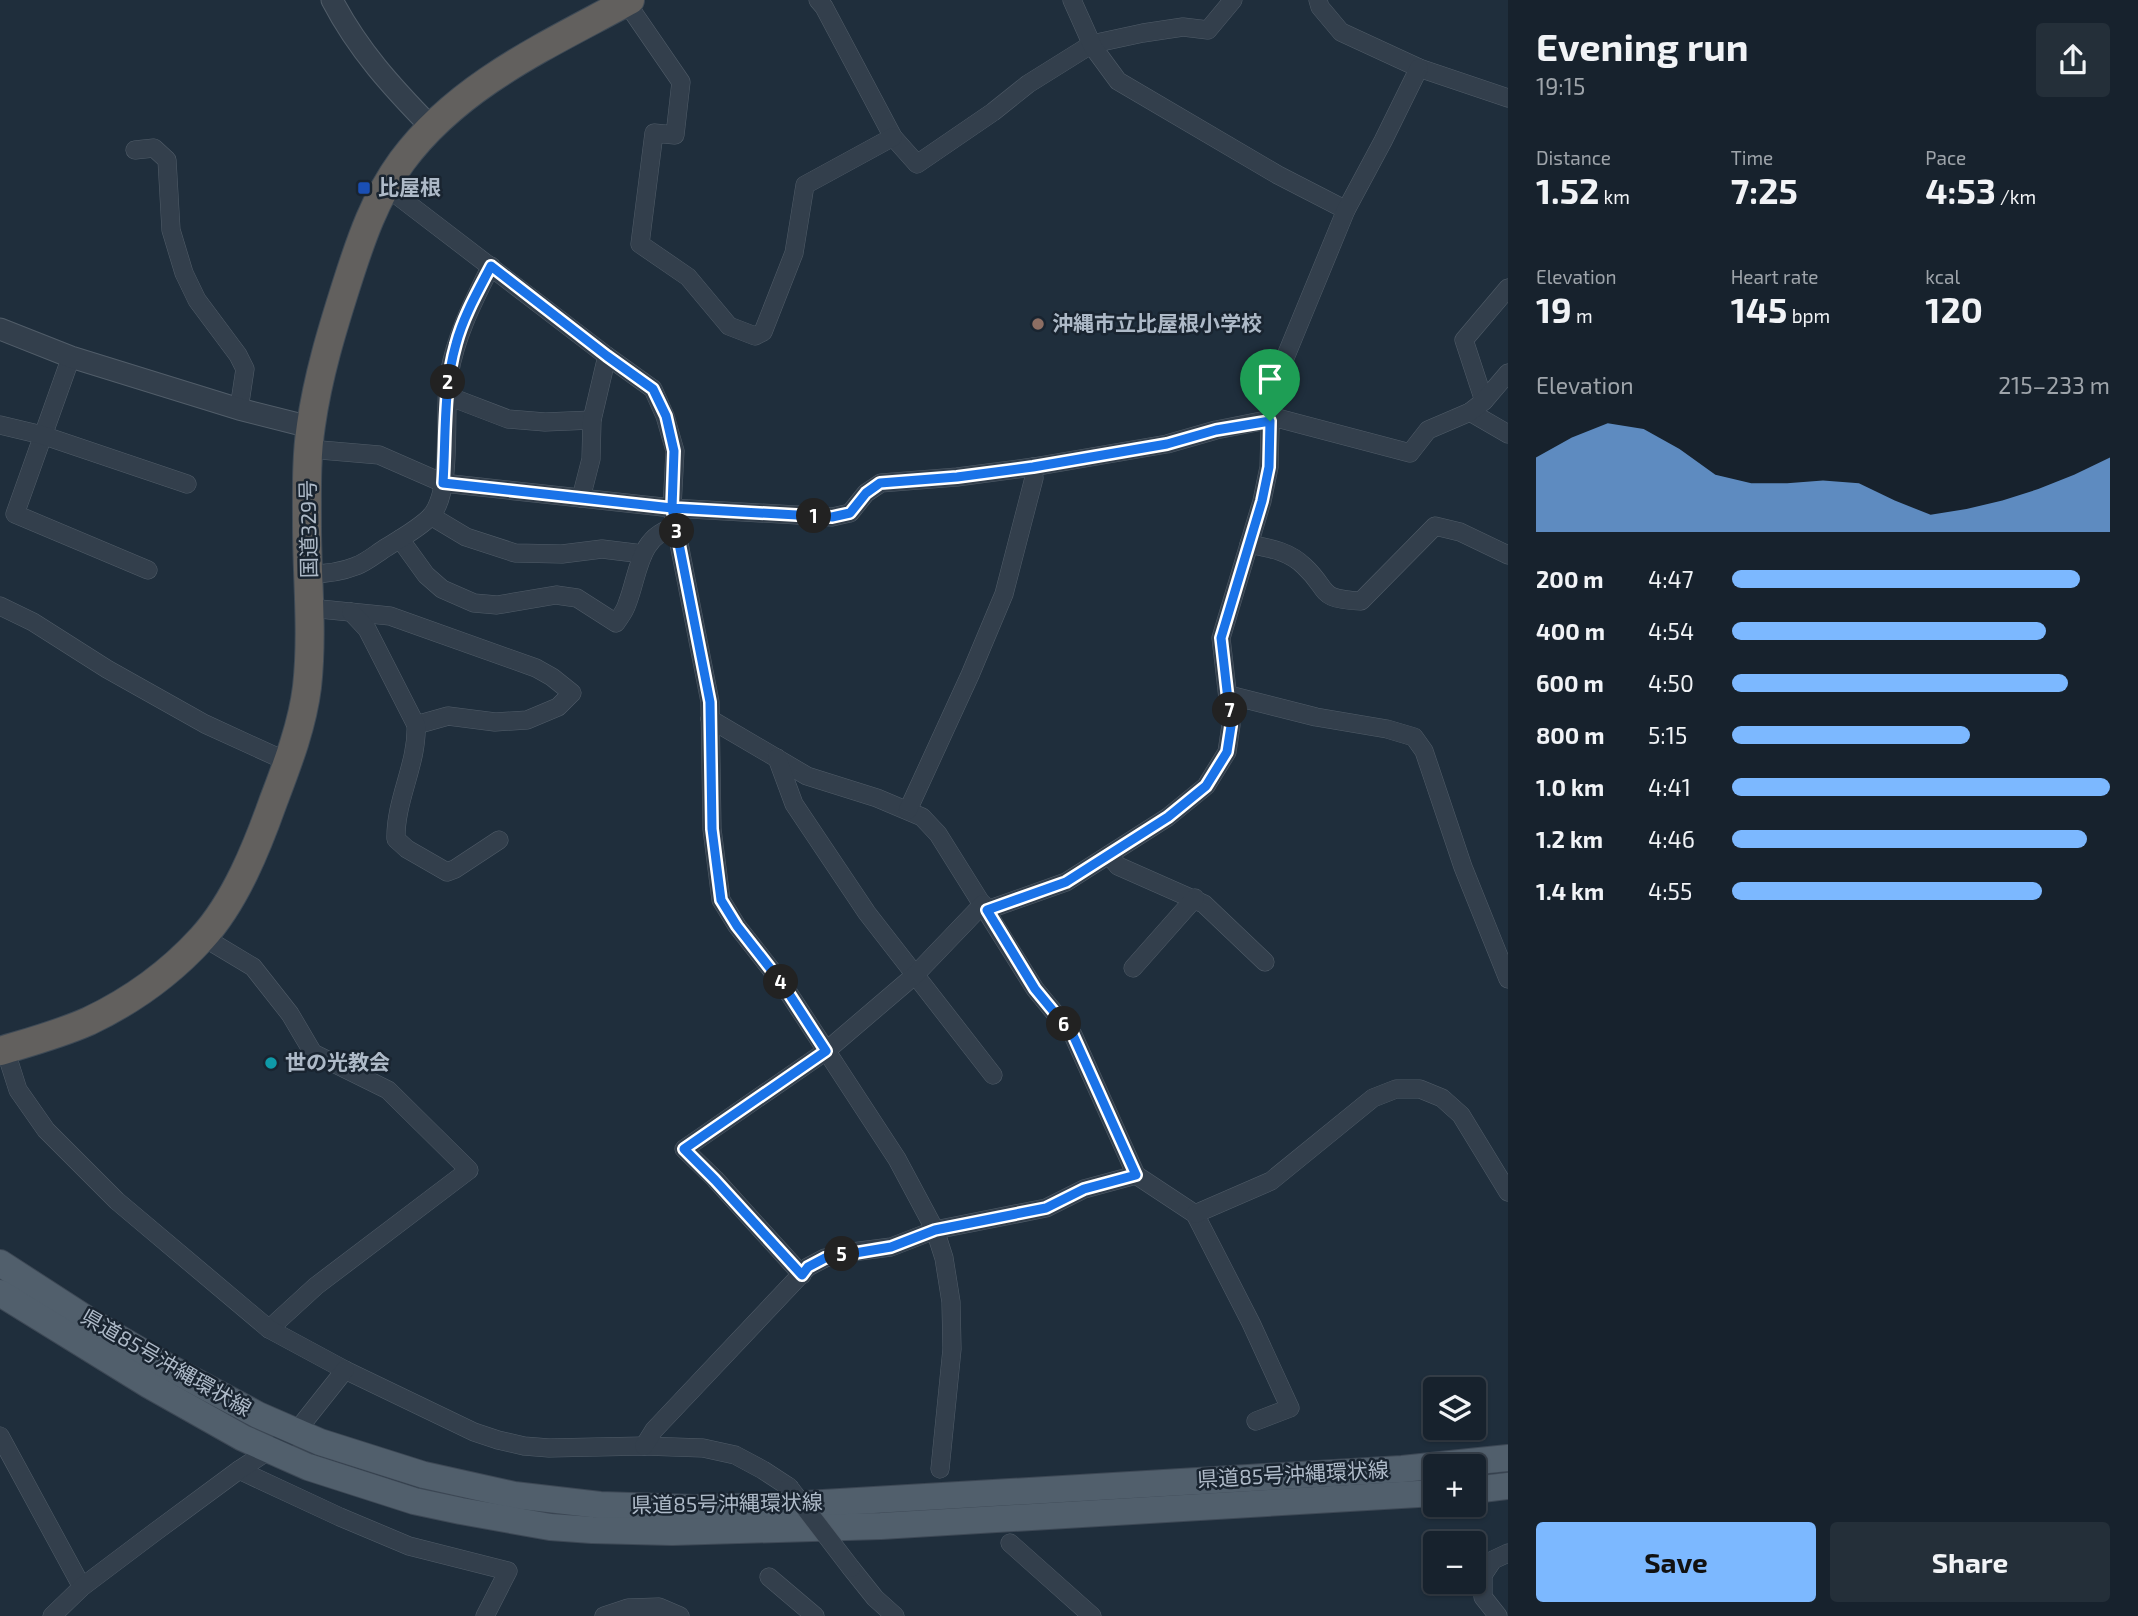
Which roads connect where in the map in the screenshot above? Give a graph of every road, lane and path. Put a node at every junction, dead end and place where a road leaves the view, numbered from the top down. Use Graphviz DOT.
graph roads {
  1 [pos="332,0"];
  2 [pos="818,0"];
  3 [pos="1072,0"];
  4 [pos="1233,0"];
  5 [pos="1318,0"];
  6 [pos="628,1"];
  7 [pos="1092,44"];
  8 [pos="1419,68"];
  9 [pos="1508,98"];
  10 [pos="431,127"];
  11 [pos="893,136"];
  12 [pos="135,150"];
  13 [pos="385,186"];
  14 [pos="1346,210"];
  15 [pos="491,266"];
  16 [pos="1508,288"];
  17 [pos="0,329"];
  18 [pos="607,356"];
  19 [pos="71,357"];
  20 [pos="1508,373"];
  21 [pos="448,396"];
  22 [pos="1477,407"];
  23 [pos="239,409"];
  24 [pos="592,420"];
  25 [pos="1270,421"];
  26 [pos="0,425"];
  27 [pos="1508,434"];
  28 [pos="42,435"];
  29 [pos="310,438"];
  30 [pos="1033,467"];
  31 [pos="443,483"];
  32 [pos="187,484"];
  33 [pos="581,498"];
  34 [pos="672,508"];
  35 [pos="430,516"];
  36 [pos="676,527"];
  37 [pos="400,539"];
  38 [pos="1249,544"];
  39 [pos="643,554"];
  40 [pos="1508,555"];
  41 [pos="148,570"];
  42 [pos="309,574"];
  43 [pos="0,606"];
  44 [pos="310,608"];
  45 [pos="351,612"];
  46 [pos="1228,695"];
  47 [pos="710,719"];
  48 [pos="416,724"];
  49 [pos="777,758"];
  50 [pos="288,762"];
  51 [pos="908,810"];
  52 [pos="499,840"];
  53 [pos="1109,855"];
  54 [pos="1195,898"];
  55 [pos="985,907"];
  56 [pos="203,937"];
  57 [pos="1265,962"];
  58 [pos="1133,968"];
  59 [pos="915,975"];
  60 [pos="1508,979"];
  61 [pos="3,1050"];
  62 [pos="826,1051"];
  63 [pos="993,1075"];
  64 [pos="1136,1175"];
  65 [pos="1508,1192"];
  66 [pos="1195,1214"];
  67 [pos="935,1230"];
  68 [pos="0,1263"];
  69 [pos="802,1275"];
  70 [pos="0,1293"];
  71 [pos="269,1329"];
  72 [pos="345,1370"];
  73 [pos="1256,1421"];
  74 [pos="295,1433"];
  75 [pos="0,1436"];
  76 [pos="644,1446"];
  77 [pos="269,1450"];
  78 [pos="1508,1458"];
  79 [pos="940,1469"];
  80 [pos="239,1470"];
  81 [pos="1508,1486"];
  82 [pos="1486,1489"];
  83 [pos="1423,1494"];
  84 [pos="1010,1543"];
  85 [pos="1508,1553"];
  86 [pos="769,1577"];
  87 [pos="82,1587"];
  88 [pos="54,1616"];
  89 [pos="485,1616"];
  90 [pos="604,1616"];
  91 [pos="680,1616"];
  92 [pos="814,1616"];
  93 [pos="895,1616"];
  94 [pos="1092,1616"];
  95 [pos="1498,1616"];
  1 -- 10 [label="street"];
  2 -- 11 [label="street"];
  3 -- 7 [label="street"];
  4 -- 7 [label="street"];
  5 -- 8 [label="street"];
  6 -- 10 [label="highway, 国道329号"];
  6 -- 11 [label="street"];
  7 -- 11 [label="street"];
  7 -- 14 [label="street"];
  8 -- 9 [label="street"];
  8 -- 14 [label="street"];
  10 -- 13 [label="highway, 国道329号"];
  12 -- 23 [label="street"];
  13 -- 15 [label="street"];
  13 -- 29 [label="highway, 国道329号"];
  14 -- 25 [label="street"];
  15 -- 18 [label="street"];
  15 -- 21 [label="street"];
  16 -- 22 [label="street"];
  17 -- 19 [label="street"];
  18 -- 24 [label="street"];
  18 -- 34 [label="street"];
  19 -- 23 [label="street"];
  19 -- 28 [label="street"];
  20 -- 22 [label="street"];
  21 -- 24 [label="street"];
  21 -- 31 [label="street"];
  22 -- 25 [label="street"];
  22 -- 27 [label="street"];
  23 -- 29 [label="street"];
  24 -- 33 [label="street"];
  25 -- 30 [label="street"];
  25 -- 38 [label="street"];
  26 -- 28 [label="street"];
  28 -- 32 [label="street"];
  28 -- 41 [label="street"];
  29 -- 31 [label="street"];
  29 -- 42 [label="highway, 国道329号"];
  30 -- 34 [label="street"];
  30 -- 51 [label="street"];
  31 -- 33 [label="street"];
  31 -- 35 [label="street"];
  33 -- 34 [label="street"];
  34 -- 36 [label="street"];
  35 -- 37 [label="street"];
  35 -- 39 [label="street"];
  36 -- 39 [label="street"];
  36 -- 47 [label="street"];
  37 -- 39 [label="street"];
  37 -- 42 [label="street"];
  38 -- 40 [label="street"];
  38 -- 46 [label="street"];
  42 -- 44 [label="highway, 国道329号"];
  43 -- 50 [label="street"];
  44 -- 45 [label="street"];
  44 -- 50 [label="highway, 国道329号"];
  45 -- 48 [label="street"];
  45 -- 48 [label="street"];
  46 -- 53 [label="street"];
  46 -- 60 [label="street"];
  47 -- 49 [label="street"];
  47 -- 62 [label="street"];
  48 -- 52 [label="street"];
  49 -- 51 [label="street"];
  49 -- 59 [label="street"];
  50 -- 56 [label="highway, 国道329号"];
  51 -- 55 [label="street"];
  53 -- 54 [label="street"];
  53 -- 55 [label="street"];
  54 -- 57 [label="street"];
  54 -- 58 [label="street"];
  55 -- 59 [label="street"];
  55 -- 64 [label="street"];
  56 -- 61 [label="highway, 国道329号"];
  56 -- 71 [label="street"];
  59 -- 62 [label="street"];
  59 -- 63 [label="street"];
  61 -- 71 [label="street"];
  62 -- 67 [label="street"];
  62 -- 69 [label="street"];
  64 -- 66 [label="street"];
  64 -- 67 [label="street"];
  65 -- 66 [label="street"];
  66 -- 73 [label="street"];
  67 -- 69 [label="street"];
  67 -- 79 [label="street"];
  68 -- 74 [label="main road, 県道85号沖縄環状線"];
  69 -- 76 [label="street"];
  70 -- 77 [label="main road, 県道85号沖縄環状線"];
  71 -- 72 [label="street"];
  72 -- 74 [label="street"];
  72 -- 76 [label="street"];
  74 -- 77 [label="street"];
  74 -- 78 [label="main road, 県道85号沖縄環状線"];
  75 -- 87 [label="street"];
  76 -- 93 [label="street, bridge"];
  77 -- 80 [label="street"];
  77 -- 83 [label="main road, 県道85号沖縄環状線"];
  80 -- 87 [label="street"];
  80 -- 89 [label="street"];
  81 -- 82 [label="main road"];
  84 -- 94 [label="street"];
  85 -- 95 [label="street"];
  86 -- 92 [label="street"];
  87 -- 88 [label="street"];
  90 -- 91 [label="street"];
}
